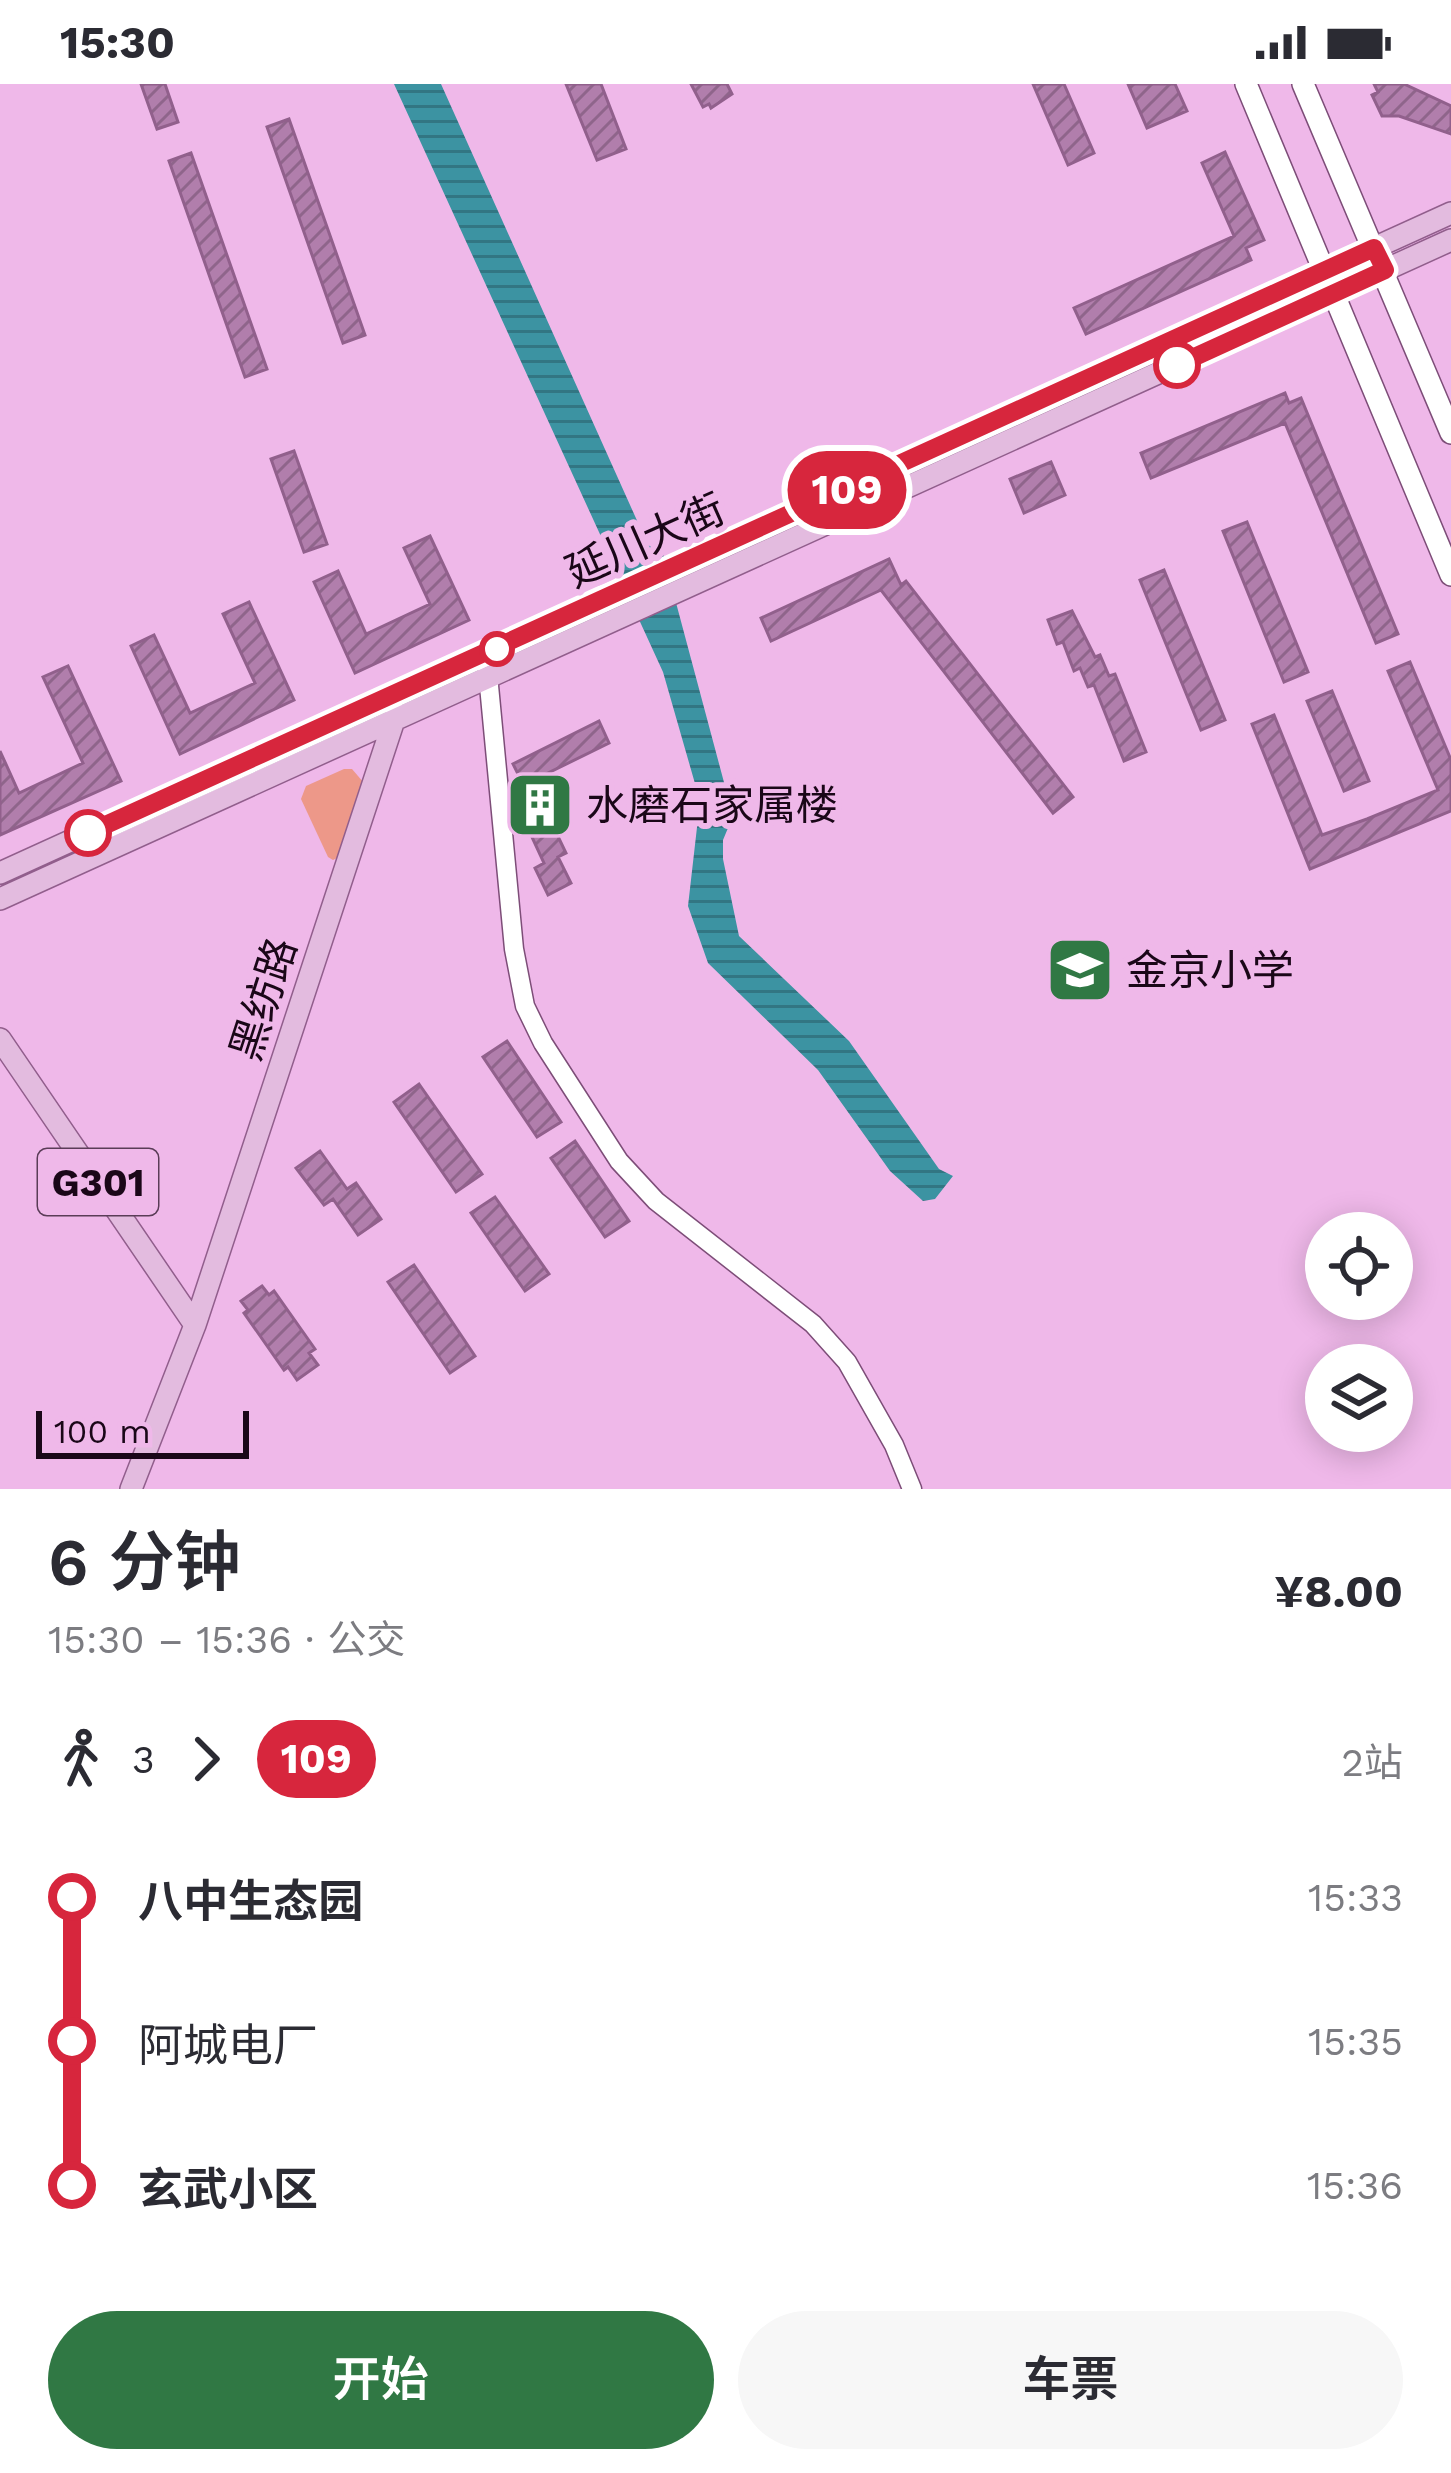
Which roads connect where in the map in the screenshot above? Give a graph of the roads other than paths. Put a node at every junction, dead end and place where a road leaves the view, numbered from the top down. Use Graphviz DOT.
graph roads {
  1 [pos="1246,84"];
  2 [pos="1304,84"];
  3 [pos="1451,213"];
  4 [pos="1451,240"];
  5 [pos="1374,248"];
  6 [pos="1385,270"];
  7 [pos="1326,271"];
  8 [pos="1335,293"];
  9 [pos="1451,433"];
  10 [pos="1451,575"];
  11 [pos="682,578"];
  12 [pos="486,654"];
  13 [pos="487,678"];
  14 [pos="393,708"];
  15 [pos="0,873"];
  16 [pos="0,899"];
  17 [pos="0,1040"];
  18 [pos="0,1065"];
  19 [pos="192,1333"];
  20 [pos="131,1489"];
  21 [pos="912,1489"];
  1 -- 7 [label="main road"];
  2 -- 5 [label="main road"];
  3 -- 5 [label="main road, 延川大街"];
  4 -- 6 [label="main road, 延川大街"];
  5 -- 6 [label="main road"];
  5 -- 7 [label="main road, 延川大街"];
  6 -- 8 [label="main road, 延川大街"];
  6 -- 9 [label="main road"];
  7 -- 8 [label="main road"];
  7 -- 11 [label="main road, 延川大街"];
  8 -- 10 [label="main road"];
  8 -- 11 [label="main road, 延川大街"];
  11 -- 12 [label="main road, 延川大街"];
  11 -- 13 [label="main road, 延川大街"];
  12 -- 13 [label="street"];
  12 -- 14 [label="main road, 延川大街"];
  13 -- 14 [label="main road, 延川大街"];
  13 -- 21 [label="street"];
  14 -- 15 [label="main road, 延川大街"];
  14 -- 16 [label="main road, 延川大街"];
  14 -- 19 [label="main road, 黑纺路"];
  17 -- 19 [label="main road, G301"];
  18 -- 19 [label="main road, G301"];
  19 -- 20 [label="main road, 黑纺路"];
}
